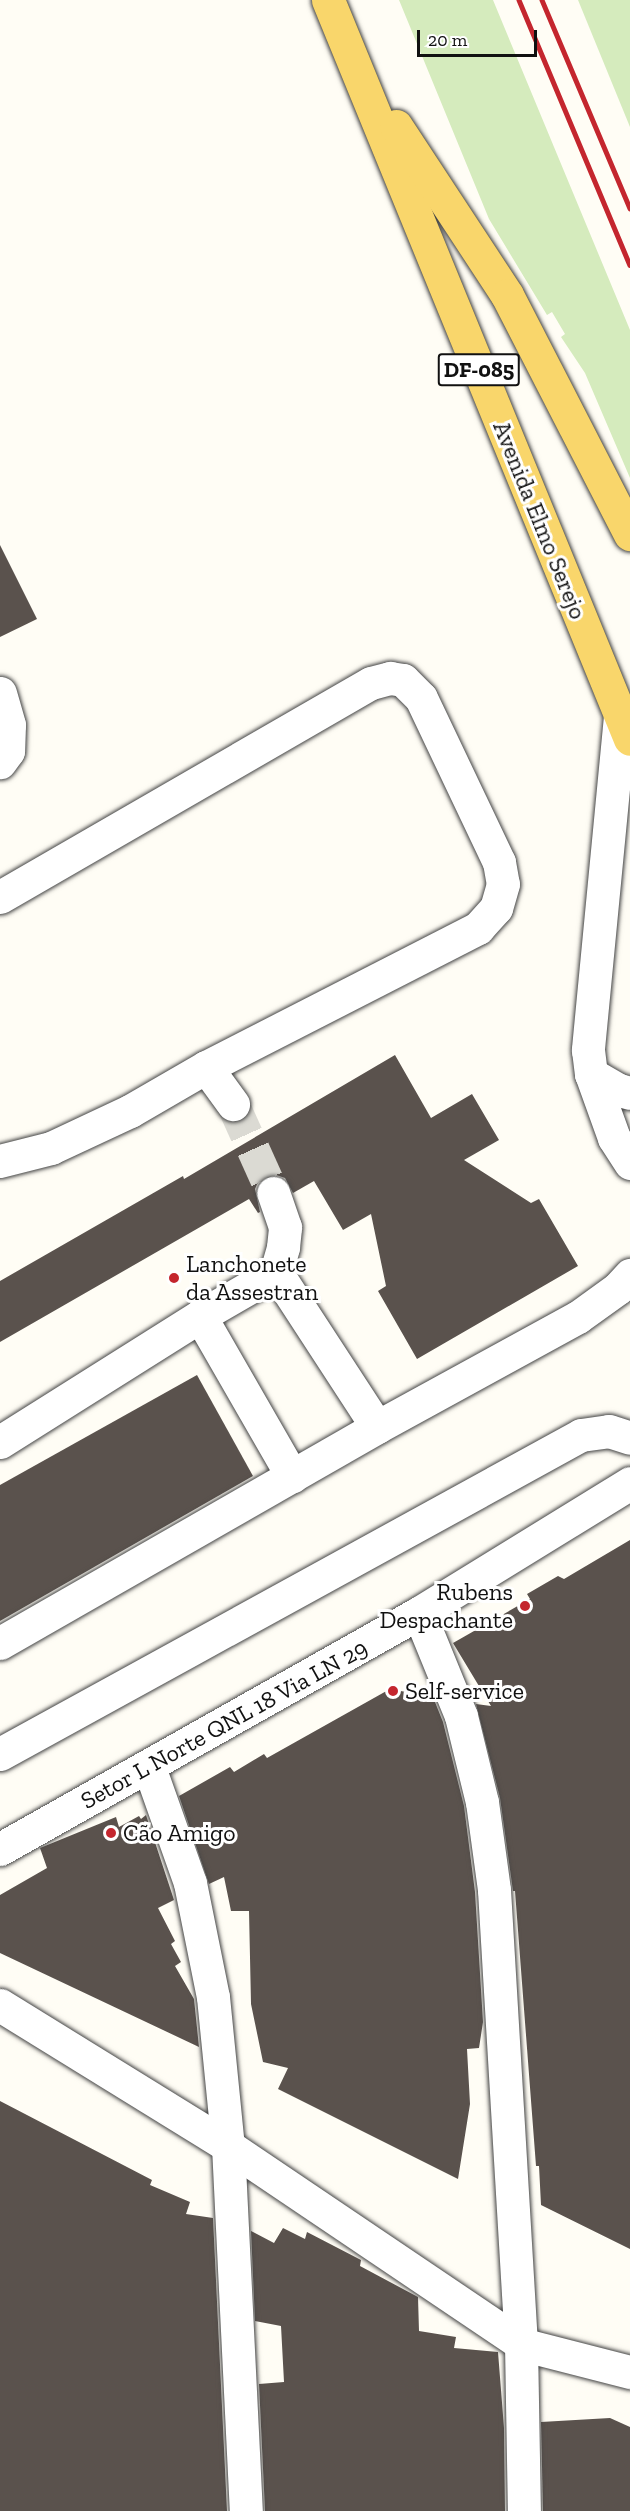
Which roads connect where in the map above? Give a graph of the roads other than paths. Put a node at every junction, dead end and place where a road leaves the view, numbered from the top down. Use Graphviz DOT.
graph roads {
  1 [pos="328,0"];
  2 [pos="355,64"];
  3 [pos="630,534"];
  4 [pos="1,694"];
  5 [pos="625,728"];
  6 [pos="0,762"];
  7 [pos="0,897"];
  8 [pos="206,1067"];
  9 [pos="591,1074"];
  10 [pos="630,1093"];
  11 [pos="233,1104"];
  12 [pos="0,1161"];
  13 [pos="630,1162"];
  14 [pos="273,1193"];
  15 [pos="276,1272"];
  16 [pos="630,1275"];
  17 [pos="200,1316"];
  18 [pos="377,1427"];
  19 [pos="630,1438"];
  20 [pos="0,1442"];
  21 [pos="292,1476"];
  22 [pos="630,1482"];
  23 [pos="419,1613"];
  24 [pos="0,1643"];
  25 [pos="0,1754"];
  26 [pos="149,1767"];
  27 [pos="0,1849"];
  28 [pos="0,2005"];
  29 [pos="228,2146"];
  30 [pos="521,2344"];
  31 [pos="630,2372"];
  32 [pos="246,2511"];
  33 [pos="524,2511"];
  1 -- 2 [label="main road, Avenida Elmo Serejo / DF-085"];
  2 -- 3 [label="main road"];
  2 -- 5 [label="main road, Avenida Elmo Serejo / DF-085"];
  4 -- 6 [label="street"];
  5 -- 9 [label="street"];
  7 -- 8 [label="street"];
  8 -- 11 [label="street"];
  8 -- 12 [label="street"];
  9 -- 10 [label="street"];
  9 -- 13 [label="street"];
  14 -- 15 [label="street"];
  15 -- 17 [label="street"];
  15 -- 18 [label="street"];
  16 -- 18 [label="street"];
  17 -- 20 [label="street"];
  17 -- 21 [label="street"];
  18 -- 21 [label="street"];
  19 -- 25 [label="street"];
  21 -- 24 [label="street"];
  22 -- 23 [label="street, Setor L Norte QNL 18 Via LN 29"];
  23 -- 26 [label="street, Setor L Norte QNL 18 Via LN 29"];
  23 -- 30 [label="street"];
  26 -- 27 [label="street, Setor L Norte QNL 18 Via LN 29"];
  26 -- 29 [label="street"];
  28 -- 29 [label="street"];
  29 -- 30 [label="street"];
  29 -- 32 [label="street"];
  30 -- 31 [label="street"];
  30 -- 33 [label="street"];
}
